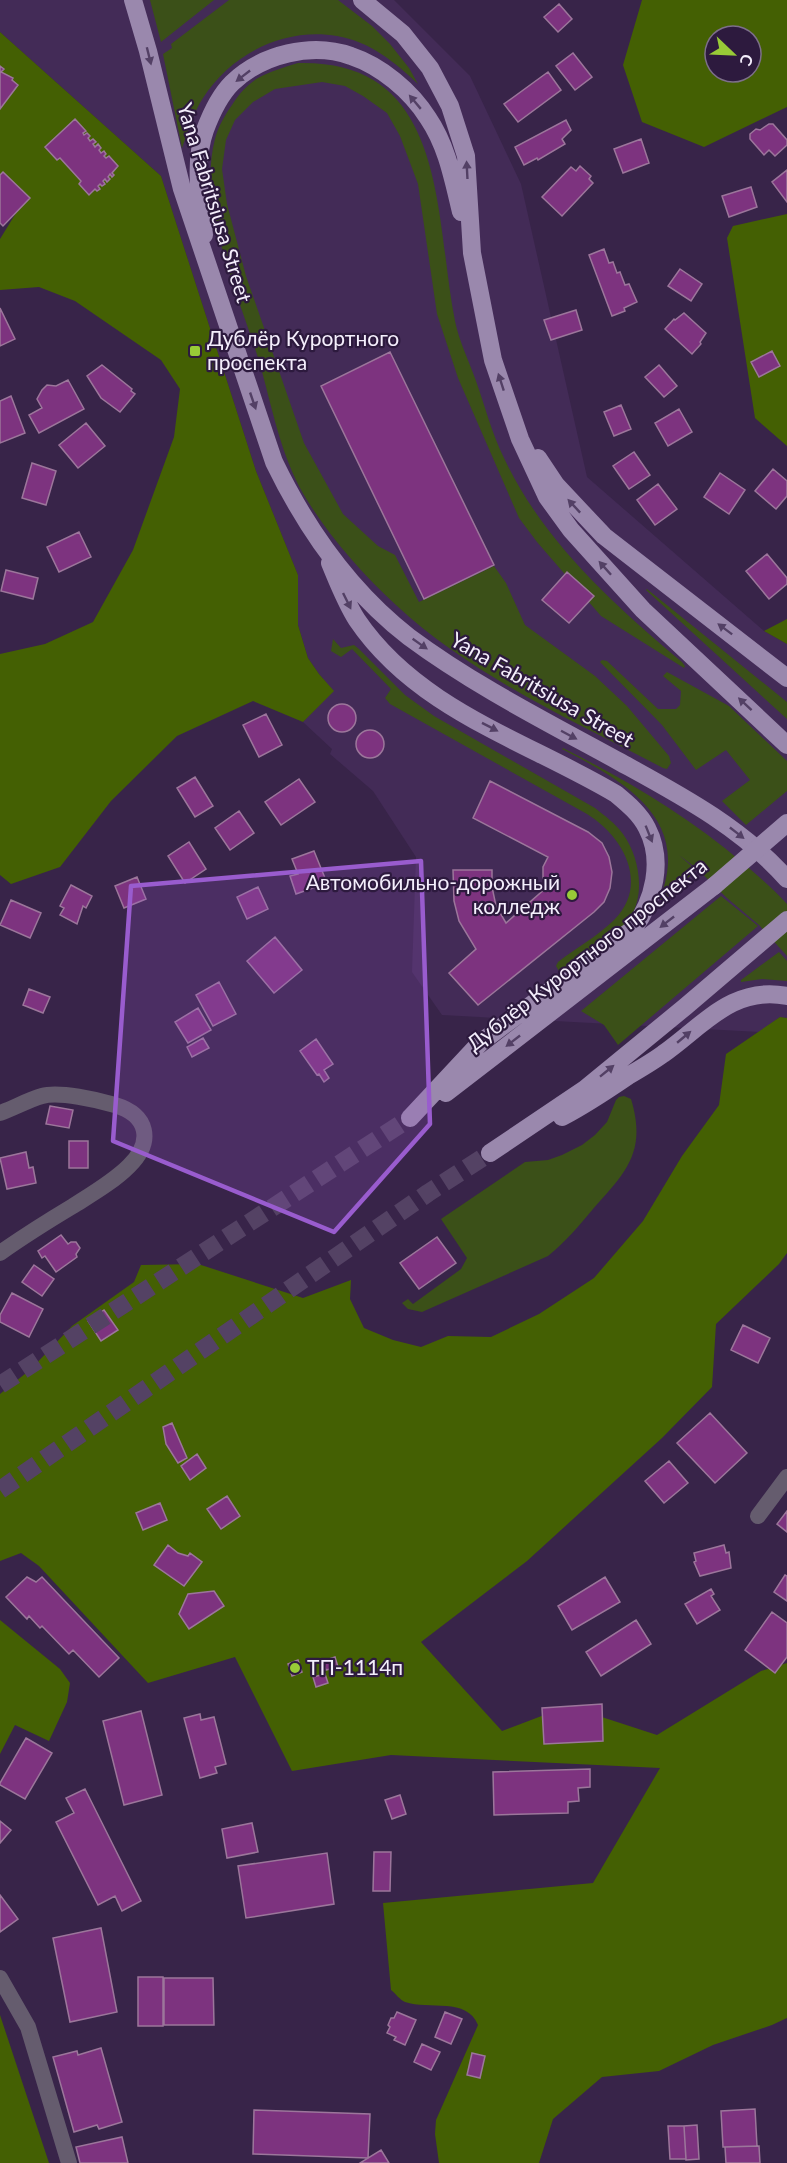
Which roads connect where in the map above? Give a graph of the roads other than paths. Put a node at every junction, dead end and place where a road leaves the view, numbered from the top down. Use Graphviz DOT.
graph roads {
  1 [pos="133,0"];
  2 [pos="362,0"];
  3 [pos="472,253"];
  4 [pos="207,266"];
  5 [pos="509,406"];
  6 [pos="323,547"];
  7 [pos="787,678"];
  8 [pos="787,745"];
  9 [pos="787,823"];
  10 [pos="787,879"];
  11 [pos="787,920"];
  12 [pos="787,996"];
  13 [pos="0,1113"];
  14 [pos="0,1254"];
  15 [pos="787,1477"];
  16 [pos="758,1516"];
  17 [pos="0,1978"];
  18 [pos="69,2163"];
  1 -- 4 [label="main road, Yana Fabritsiusa Street, one-way"];
  3 -- 2 [label="main road, one-way"];
  3 -- 4 [label="main road, one-way"];
  5 -- 3 [label="main road, one-way"];
  4 -- 6 [label="main road, Yana Fabritsiusa Street, one-way"];
  7 -- 5 [label="main road, one-way"];
  8 -- 5 [label="main road, one-way"];
  6 -- 9 [label="main road, Дублёр Курортного проспекта, bridge"];
  6 -- 10 [label="main road, Yana Fabritsiusa Street, one-way"];
  11 -- 12 [label="main road"];
  13 -- 14 [label="street"];
  15 -- 16 [label="street"];
  17 -- 18 [label="street"];
}
